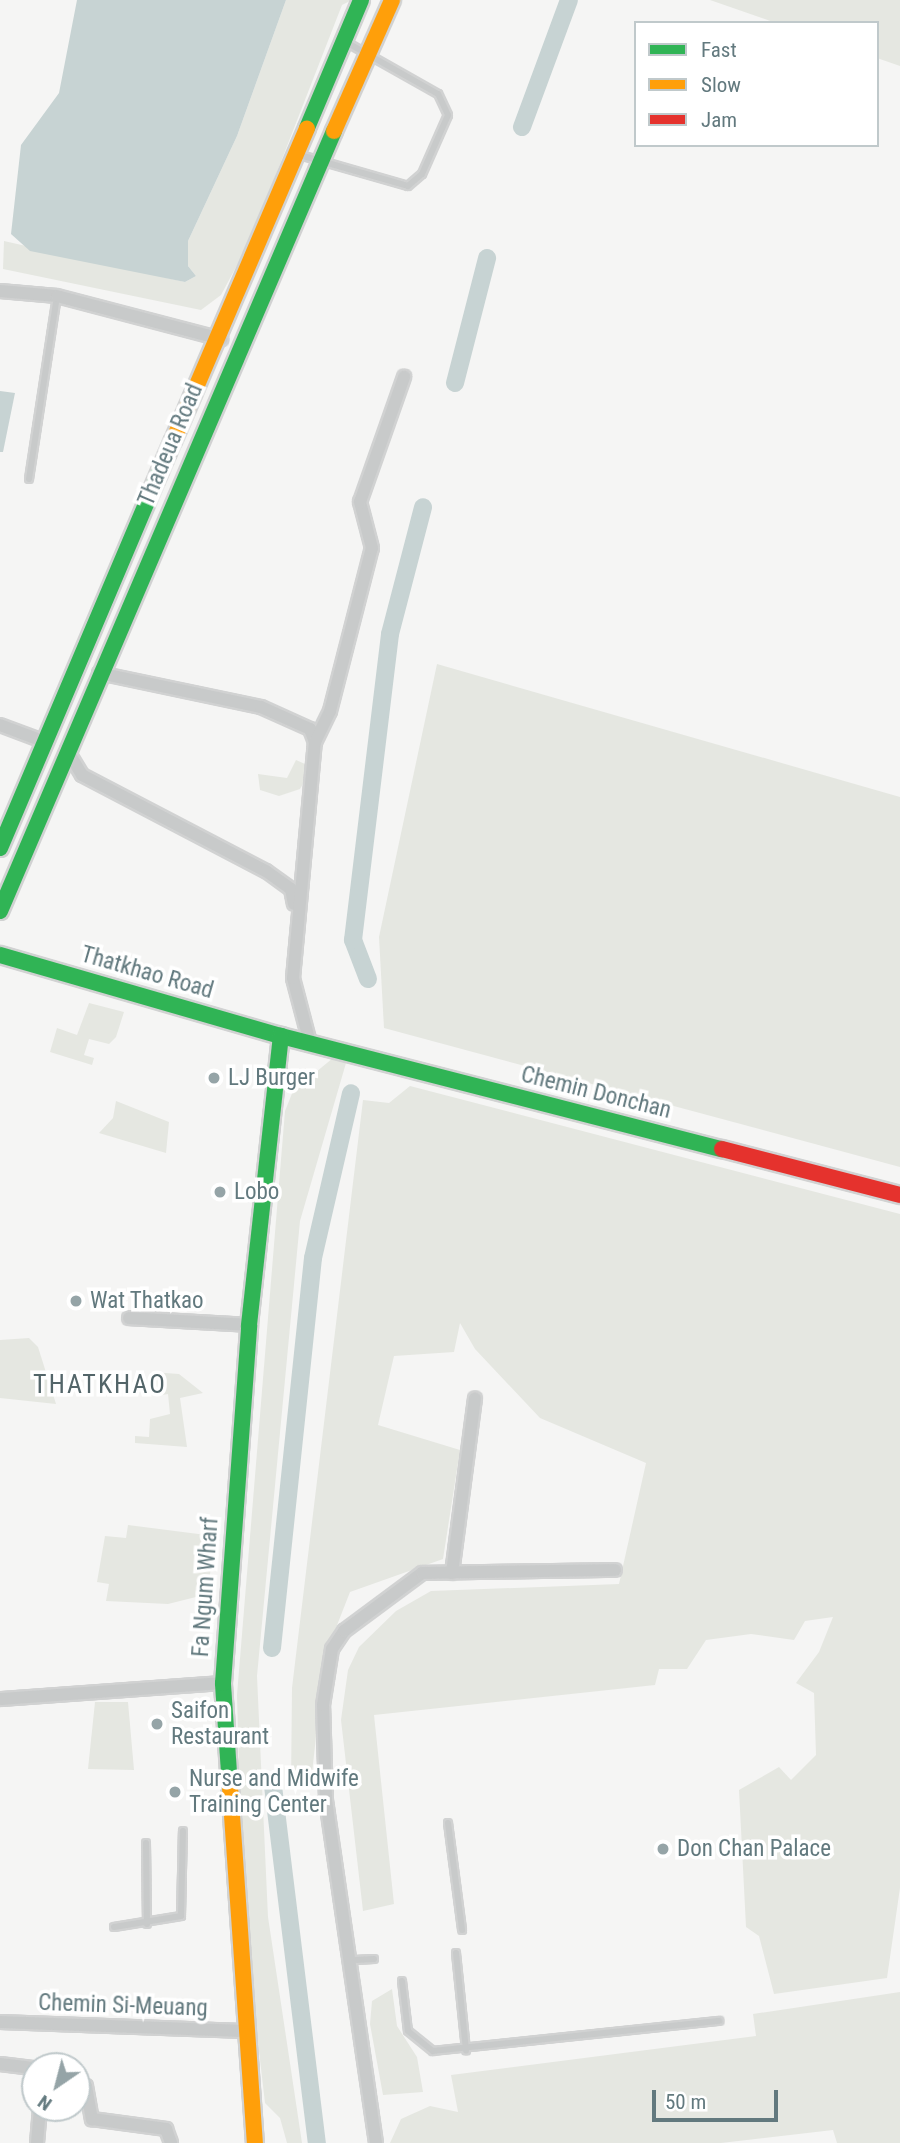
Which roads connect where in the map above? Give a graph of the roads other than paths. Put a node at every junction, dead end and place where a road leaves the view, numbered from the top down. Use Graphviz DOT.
graph roads {
  1 [pos="361,0"];
  2 [pos="392,0"];
  3 [pos="342,41"];
  4 [pos="369,52"];
  5 [pos="295,153"];
  6 [pos="321,164"];
  7 [pos="0,291"];
  8 [pos="57,296"];
  9 [pos="216,337"];
  10 [pos="237,347"];
  11 [pos="404,377"];
  12 [pos="29,479"];
  13 [pos="99,673"];
  14 [pos="0,725"];
  15 [pos="43,741"];
  16 [pos="315,742"];
  17 [pos="67,750"];
  18 [pos="0,848"];
  19 [pos="0,911"];
  20 [pos="296,912"];
  21 [pos="0,955"];
  22 [pos="281,1035"];
  23 [pos="310,1043"];
  24 [pos="900,1195"];
  25 [pos="130,1318"];
  26 [pos="249,1325"];
  27 [pos="475,1399"];
  28 [pos="615,1570"];
  29 [pos="452,1573"];
  30 [pos="223,1683"];
  31 [pos="0,1699"];
  32 [pos="448,1823"];
  33 [pos="183,1831"];
  34 [pos="146,1843"];
  35 [pos="147,1924"];
  36 [pos="114,1927"];
  37 [pos="462,1930"];
  38 [pos="456,1953"];
  39 [pos="374,1959"];
  40 [pos="354,1960"];
  41 [pos="402,1981"];
  42 [pos="719,2021"];
  43 [pos="0,2022"];
  44 [pos="244,2031"];
  45 [pos="466,2050"];
  46 [pos="0,2064"];
  47 [pos="21,2066"];
  48 [pos="91,2114"];
  49 [pos="39,2122"];
  50 [pos="256,2139"];
  51 [pos="37,2143"];
  52 [pos="171,2143"];
  53 [pos="376,2143"];
  1 -- 3 [label="street, Thadeua Road"];
  2 -- 4 [label="street, Thadeua Road"];
  3 -- 4 [label="lane"];
  3 -- 5 [label="street, Thadeua Road"];
  4 -- 6 [label="street, Thadeua Road"];
  4 -- 6 [label="lane"];
  5 -- 6 [label="lane"];
  5 -- 9 [label="street, Thadeua Road"];
  6 -- 10 [label="street, Thadeua Road"];
  7 -- 8 [label="street"];
  8 -- 9 [label="street"];
  8 -- 12 [label="lane"];
  9 -- 10 [label="street"];
  9 -- 15 [label="street, Thadeua Road"];
  10 -- 13 [label="street, Thadeua Road"];
  11 -- 16 [label="street"];
  13 -- 16 [label="street"];
  13 -- 17 [label="street, Thadeua Road"];
  14 -- 15 [label="street"];
  15 -- 18 [label="street, Thadeua Road"];
  16 -- 20 [label="street"];
  17 -- 19 [label="street, Thadeua Road"];
  17 -- 20 [label="street"];
  20 -- 23 [label="street"];
  21 -- 22 [label="street, Thatkhao Road"];
  22 -- 23 [label="street, Chemin Donchan"];
  22 -- 26 [label="street, Fa Ngum Wharf"];
  23 -- 24 [label="street, Chemin Donchan"];
  25 -- 26 [label="street"];
  26 -- 30 [label="street, Fa Ngum Wharf"];
  27 -- 29 [label="street"];
  28 -- 29 [label="street"];
  29 -- 40 [label="street"];
  30 -- 31 [label="street"];
  30 -- 44 [label="street, Fa Ngum Wharf"];
  32 -- 37 [label="lane"];
  33 -- 35 [label="lane"];
  34 -- 35 [label="lane"];
  35 -- 36 [label="lane"];
  38 -- 45 [label="lane"];
  39 -- 40 [label="lane"];
  40 -- 53 [label="street"];
  41 -- 45 [label="lane"];
  42 -- 45 [label="lane"];
  43 -- 44 [label="street, Chemin Si-Meuang"];
  44 -- 50 [label="street, Fa Ngum Wharf"];
  46 -- 47 [label="street"];
  48 -- 52 [label="street"];
  49 -- 51 [label="street"];
}
